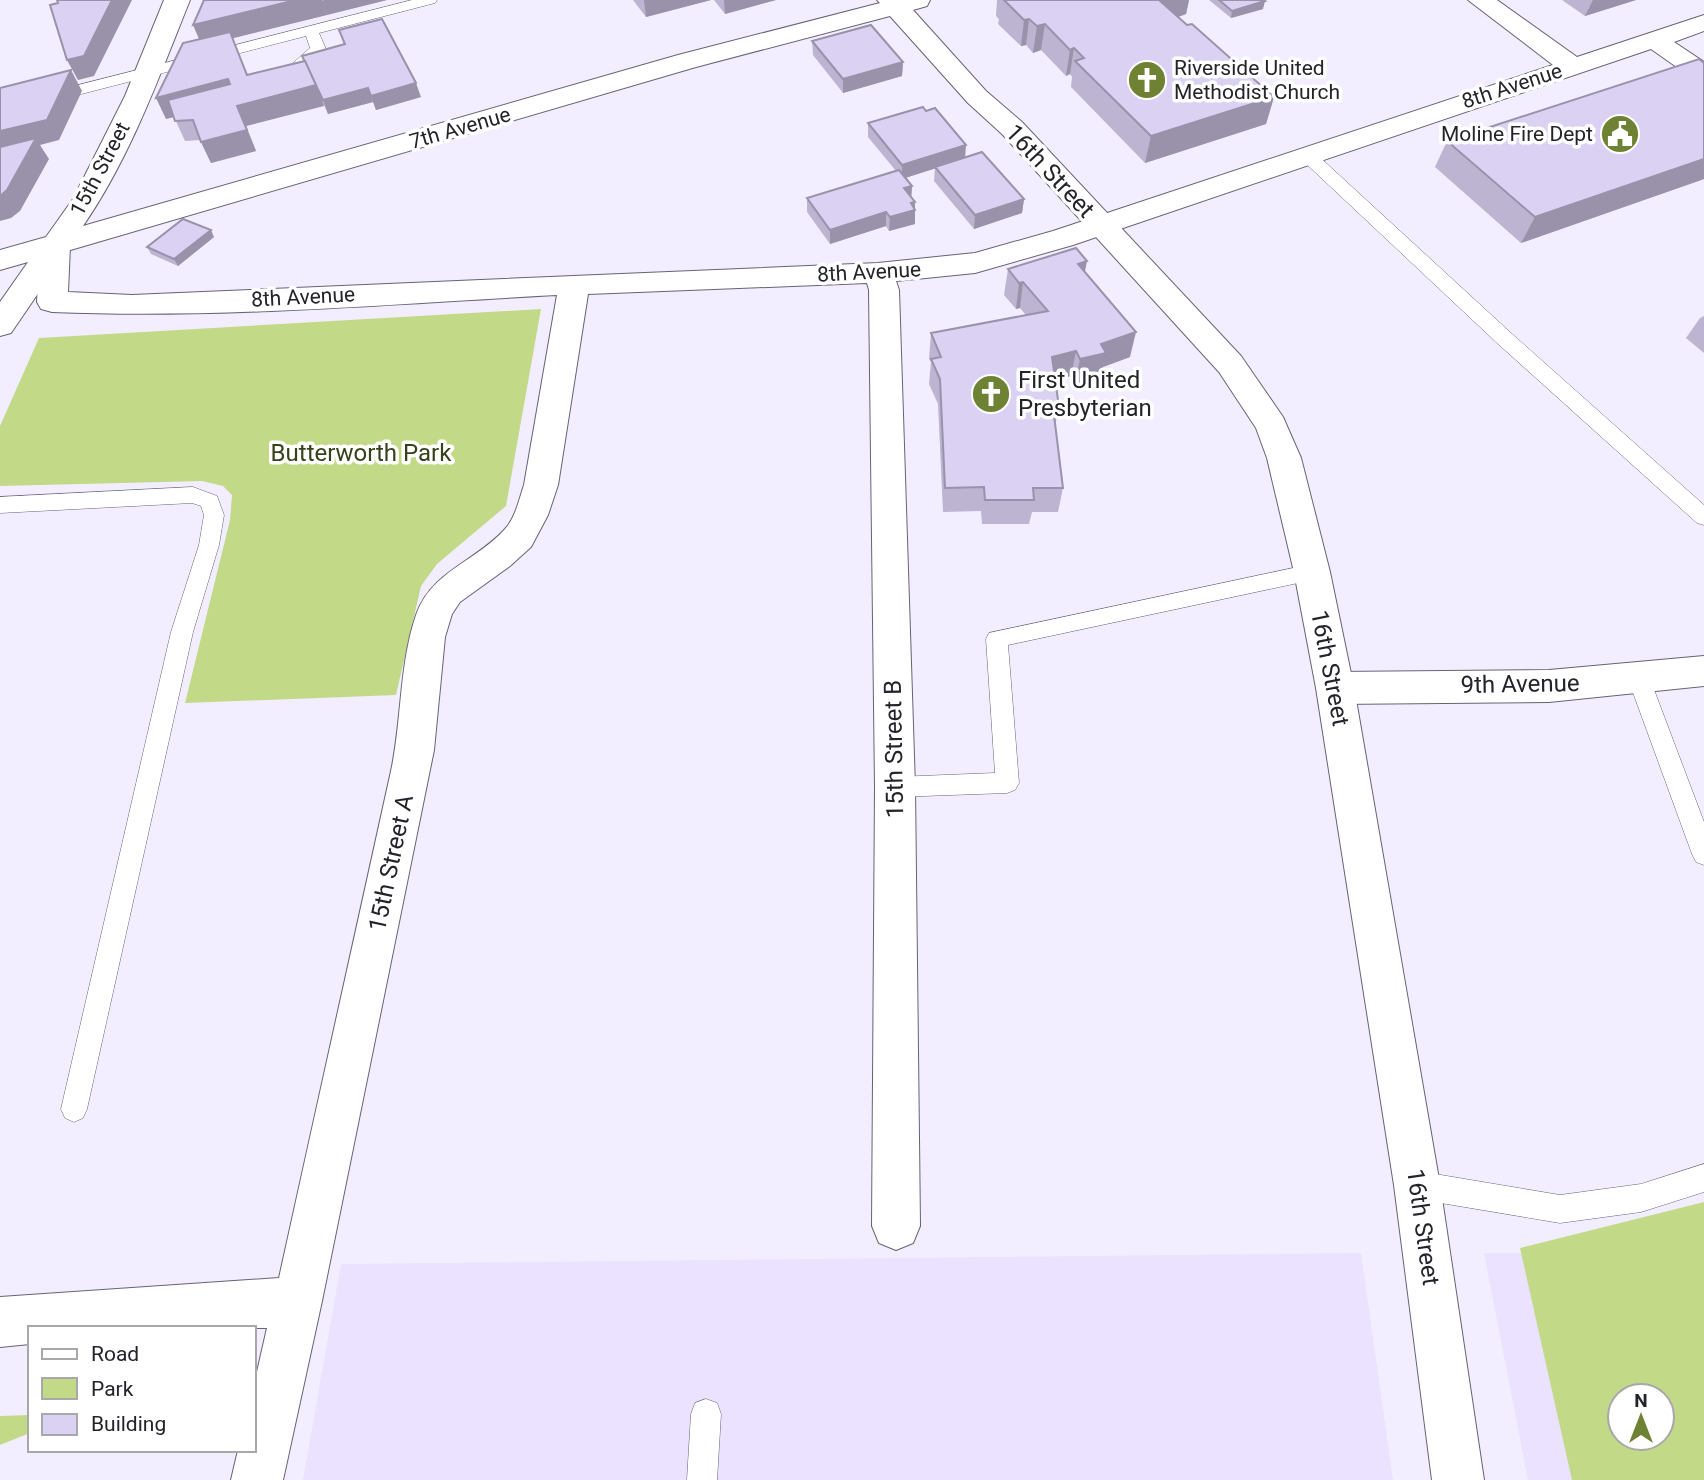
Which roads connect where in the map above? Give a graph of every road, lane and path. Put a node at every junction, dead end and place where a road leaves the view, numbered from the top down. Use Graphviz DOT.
graph roads {
  1 [pos="177,0"];
  2 [pos="430,0"];
  3 [pos="1481,0"];
  4 [pos="903,2"];
  5 [pos="1704,23"];
  6 [pos="311,31"];
  7 [pos="1655,40"];
  8 [pos="1572,66"];
  9 [pos="145,74"];
  10 [pos="289,74"];
  11 [pos="1704,74"];
  12 [pos="0,110"];
  13 [pos="1307,155"];
  14 [pos="1101,225"];
  15 [pos="55,246"];
  16 [pos="0,260"];
  17 [pos="878,273"];
  18 [pos="574,284"];
  19 [pos="0,325"];
  20 [pos="0,505"];
  21 [pos="1704,517"];
  22 [pos="1312,572"];
  23 [pos="1704,671"];
  24 [pos="1639,679"];
  25 [pos="1335,688"];
  26 [pos="895,787"];
  27 [pos="1704,854"];
  28 [pos="74,1109"];
  29 [pos="1704,1178"];
  30 [pos="1417,1185"];
  31 [pos="896,1226"];
  32 [pos="298,1301"];
  33 [pos="0,1322"];
  34 [pos="706,1414"];
  35 [pos="257,1480"];
  36 [pos="702,1480"];
  37 [pos="1458,1480"];
  1 -- 9 [label="street, 15th Street"];
  2 -- 6 [label="lane"];
  3 -- 8 [label="street"];
  4 -- 14 [label="street, 16th Street"];
  4 -- 15 [label="street, 7th Avenue"];
  5 -- 7 [label="street, 8th Avenue"];
  6 -- 9 [label="lane"];
  6 -- 10 [label="lane"];
  7 -- 8 [label="street, 8th Avenue"];
  7 -- 11 [label="street"];
  8 -- 13 [label="street, 8th Avenue"];
  9 -- 12 [label="lane"];
  9 -- 15 [label="street, 15th Street"];
  13 -- 14 [label="street, 8th Avenue"];
  13 -- 21 [label="lane"];
  14 -- 17 [label="street, 8th Avenue"];
  14 -- 22 [label="street, 16th Street"];
  15 -- 16 [label="street, 7th Avenue"];
  15 -- 18 [label="street, 8th Avenue"];
  15 -- 19 [label="street, 15th Street"];
  17 -- 18 [label="street, 8th Avenue"];
  17 -- 26 [label="street, 15th Street B"];
  18 -- 32 [label="street, 15th Street A"];
  20 -- 28 [label="lane"];
  22 -- 25 [label="street, 16th Street"];
  22 -- 26 [label="lane"];
  23 -- 24 [label="street, 9th Avenue"];
  24 -- 25 [label="street, 9th Avenue"];
  24 -- 27 [label="lane"];
  25 -- 30 [label="street, 16th Street"];
  26 -- 31 [label="street, 15th Street B"];
  29 -- 30 [label="lane"];
  30 -- 37 [label="street, 16th Street"];
  32 -- 33 [label="street"];
  32 -- 35 [label="street, 15th Street A"];
  34 -- 36 [label="lane"];
}
